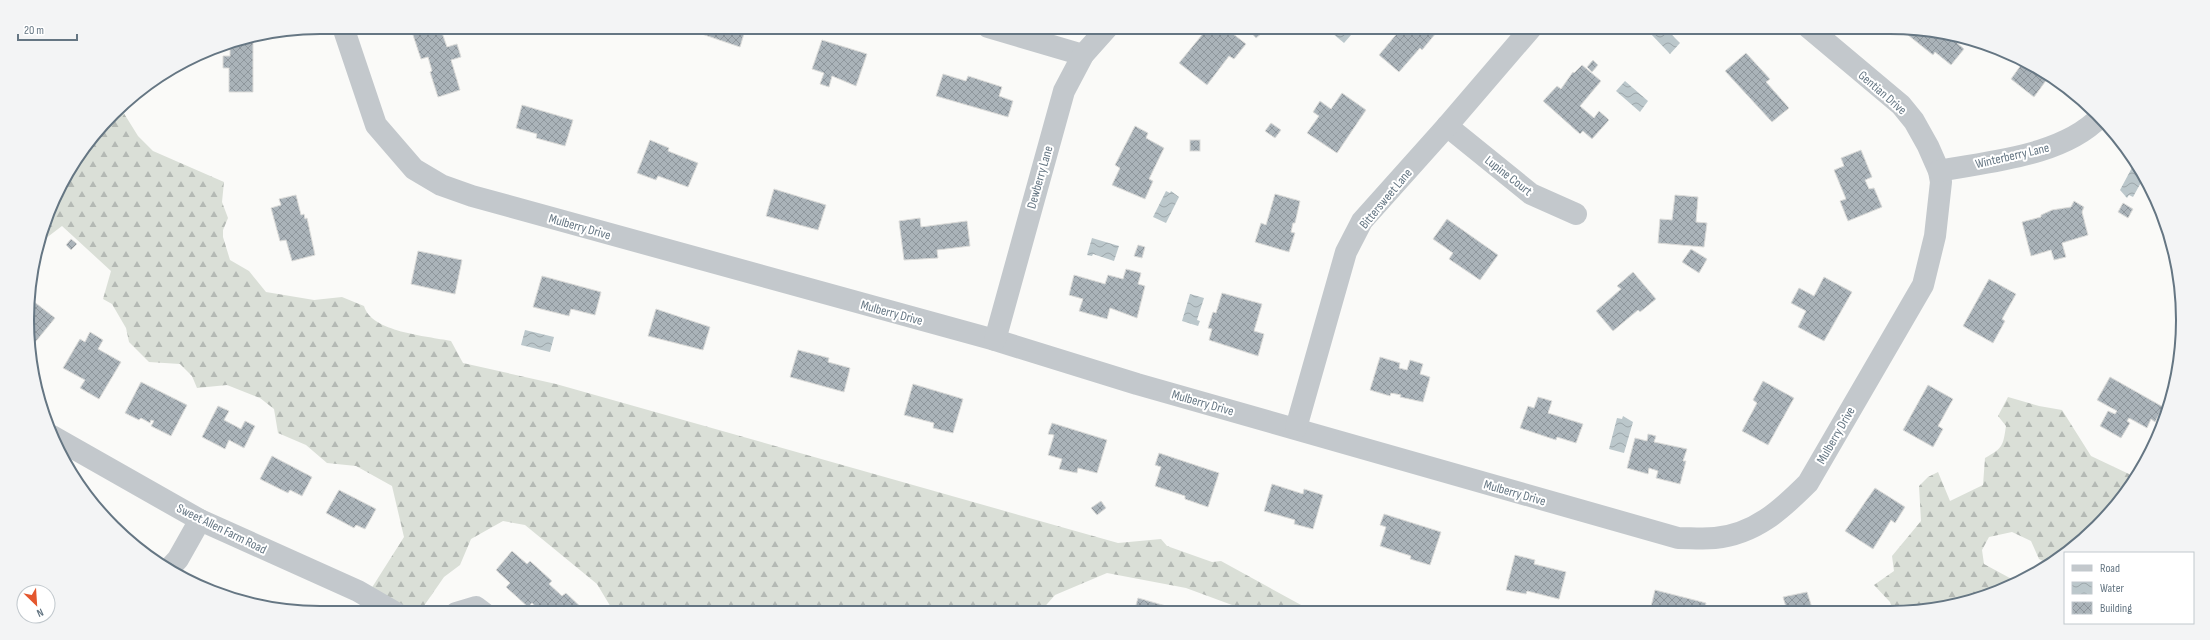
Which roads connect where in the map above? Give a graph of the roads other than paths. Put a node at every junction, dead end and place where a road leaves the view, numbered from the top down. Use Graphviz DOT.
graph roads {
  1 [pos="345,34"];
  2 [pos="1012,34"];
  3 [pos="1102,34"];
  4 [pos="1526,34"];
  5 [pos="1816,34"];
  6 [pos="1083,55"];
  7 [pos="2095,121"];
  8 [pos="1447,126"];
  9 [pos="1939,171"];
  10 [pos="1576,214"];
  11 [pos="995,340"];
  12 [pos="1296,428"];
  13 [pos="61,441"];
  14 [pos="200,520"];
  15 [pos="172,565"];
  16 [pos="384,606"];
  1 -- 11 [label="street, Mulberry Drive"];
  2 -- 6 [label="street"];
  3 -- 6 [label="street, Dewberry Lane"];
  4 -- 8 [label="street, Bittersweet Lane"];
  5 -- 9 [label="street, Gentian Drive"];
  6 -- 11 [label="street, Dewberry Lane"];
  7 -- 9 [label="street, Winterberry Lane"];
  8 -- 10 [label="street, Lupine Court"];
  8 -- 12 [label="street, Bittersweet Lane"];
  9 -- 12 [label="street, Mulberry Drive"];
  11 -- 12 [label="street, Mulberry Drive"];
  13 -- 14 [label="street, Sweet Allen Farm Road"];
  14 -- 15 [label="street"];
  14 -- 16 [label="street, Sweet Allen Farm Road"];
}
